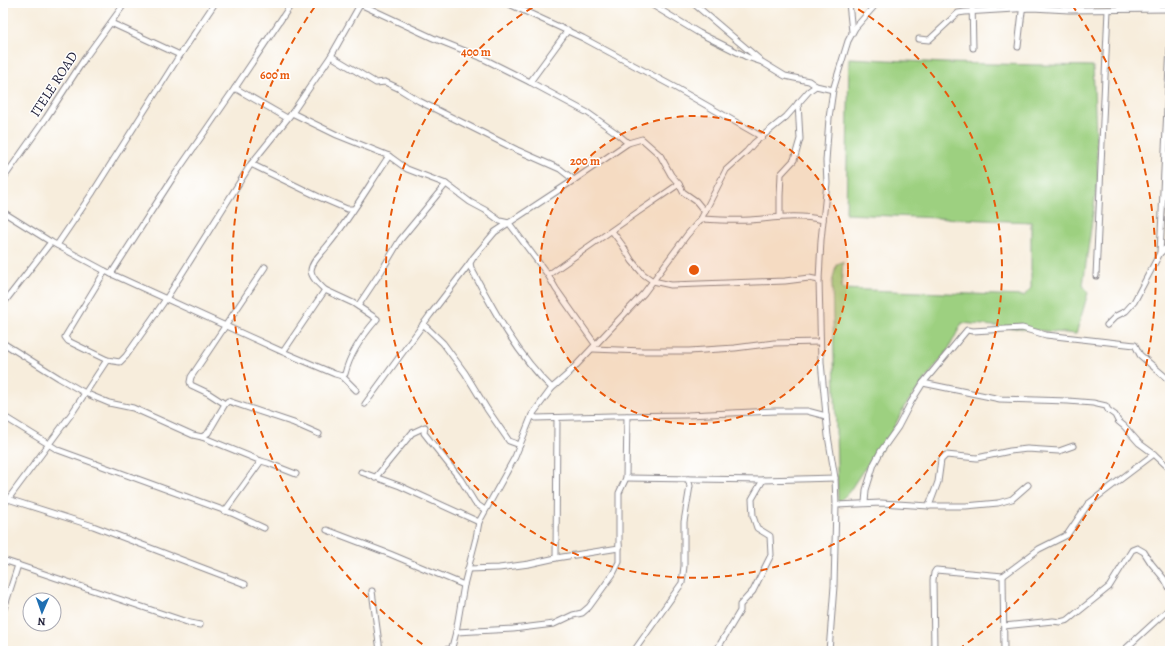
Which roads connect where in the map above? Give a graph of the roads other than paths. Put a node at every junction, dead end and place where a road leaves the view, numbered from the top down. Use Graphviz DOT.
graph roads {
  1 [pos="125,3"];
  2 [pos="215,3"];
  3 [pos="292,3"];
  4 [pos="360,3"];
  5 [pos="507,3"];
  6 [pos="649,3"];
  7 [pos="693,3"];
  8 [pos="849,3"];
  9 [pos="877,3"];
  10 [pos="972,3"];
  11 [pos="1023,3"];
  12 [pos="1022,9"];
  13 [pos="1170,9"];
  14 [pos="1108,10"];
  15 [pos="972,11"];
  16 [pos="111,23"];
  17 [pos="568,30"];
  18 [pos="852,32"];
  19 [pos="919,39"];
  20 [pos="1170,46"];
  21 [pos="1018,47"];
  22 [pos="973,48"];
  23 [pos="180,55"];
  24 [pos="332,56"];
  25 [pos="762,62"];
  26 [pos="530,82"];
  27 [pos="816,86"];
  28 [pos="235,88"];
  29 [pos="833,90"];
  30 [pos="798,103"];
  31 [pos="292,113"];
  32 [pos="287,118"];
  33 [pos="762,137"];
  34 [pos="628,143"];
  35 [pos="389,156"];
  36 [pos="250,164"];
  37 [pos="3,179"];
  38 [pos="574,180"];
  39 [pos="446,184"];
  40 [pos="679,184"];
  41 [pos="353,209"];
  42 [pos="3,212"];
  43 [pos="705,212"];
  44 [pos="780,216"];
  45 [pos="700,219"];
  46 [pos="823,220"];
  47 [pos="509,223"];
  48 [pos="612,231"];
  49 [pos="51,242"];
  50 [pos="57,245"];
  51 [pos="1170,245"];
  52 [pos="1160,253"];
  53 [pos="470,263"];
  54 [pos="265,267"];
  55 [pos="105,271"];
  56 [pos="111,274"];
  57 [pos="548,275"];
  58 [pos="1096,276"];
  59 [pos="819,280"];
  60 [pos="653,281"];
  61 [pos="325,290"];
  62 [pos="166,299"];
  63 [pos="3,304"];
  64 [pos="358,306"];
  65 [pos="423,324"];
  66 [pos="1107,325"];
  67 [pos="225,326"];
  68 [pos="820,342"];
  69 [pos="3,343"];
  70 [pos="594,346"];
  71 [pos="283,352"];
  72 [pos="107,360"];
  73 [pos="1170,371"];
  74 [pos="342,376"];
  75 [pos="1166,376"];
  76 [pos="1170,381"];
  77 [pos="923,383"];
  78 [pos="552,388"];
  79 [pos="356,390"];
  80 [pos="85,393"];
  81 [pos="225,404"];
  82 [pos="365,404"];
  83 [pos="532,415"];
  84 [pos="3,416"];
  85 [pos="627,416"];
  86 [pos="826,416"];
  87 [pos="557,418"];
  88 [pos="319,434"];
  89 [pos="202,437"];
  90 [pos="48,443"];
  91 [pos="520,445"];
  92 [pos="1073,446"];
  93 [pos="1154,454"];
  94 [pos="261,461"];
  95 [pos="1170,469"];
  96 [pos="361,472"];
  97 [pos="296,474"];
  98 [pos="375,478"];
  99 [pos="626,478"];
  100 [pos="835,478"];
  101 [pos="688,479"];
  102 [pos="763,480"];
  103 [pos="1028,485"];
  104 [pos="8,499"];
  105 [pos="864,503"];
  106 [pos="836,505"];
  107 [pos="3,506"];
  108 [pos="929,506"];
  109 [pos="485,510"];
  110 [pos="225,511"];
  111 [pos="479,522"];
  112 [pos="264,528"];
  113 [pos="327,530"];
  114 [pos="619,542"];
  115 [pos="556,558"];
  116 [pos="3,560"];
  117 [pos="18,565"];
  118 [pos="468,570"];
  119 [pos="1003,576"];
  120 [pos="246,584"];
  121 [pos="464,585"];
  122 [pos="1170,589"];
  123 [pos="372,591"];
  124 [pos="1170,608"];
  125 [pos="3,612"];
  126 [pos="200,625"];
  127 [pos="1004,626"];
  128 [pos="456,632"];
  129 [pos="451,650"];
  130 [pos="380,651"];
  131 [pos="428,651"];
  132 [pos="634,651"];
  133 [pos="716,651"];
  134 [pos="829,651"];
  135 [pos="934,651"];
  136 [pos="1004,651"];
  137 [pos="1123,651"];
  1 -- 16 [label="street, ITELE ROAD"];
  2 -- 23 [label="street"];
  3 -- 28 [label="street"];
  4 -- 24 [label="street"];
  4 -- 26 [label="street"];
  5 -- 17 [label="street"];
  6 -- 25 [label="street"];
  7 -- 25 [label="street"];
  8 -- 18 [label="street"];
  9 -- 18 [label="street"];
  10 -- 15 [label="street"];
  11 -- 12 [label="street"];
  12 -- 14 [label="street"];
  12 -- 15 [label="street"];
  12 -- 21 [label="street"];
  13 -- 14 [label="street"];
  14 -- 58 [label="street"];
  15 -- 19 [label="street"];
  15 -- 22 [label="street"];
  16 -- 23 [label="street"];
  16 -- 37 [label="street, ITELE ROAD"];
  17 -- 26 [label="street"];
  17 -- 33 [label="street"];
  18 -- 29 [label="street"];
  20 -- 52 [label="street"];
  23 -- 50 [label="street"];
  24 -- 31 [label="street"];
  24 -- 38 [label="street"];
  25 -- 27 [label="street"];
  26 -- 34 [label="street"];
  27 -- 29 [label="street"];
  27 -- 30 [label="street"];
  28 -- 32 [label="street"];
  28 -- 56 [label="street"];
  29 -- 46 [label="street"];
  30 -- 33 [label="street"];
  30 -- 44 [label="street"];
  31 -- 32 [label="street"];
  31 -- 35 [label="street"];
  32 -- 36 [label="street"];
  33 -- 43 [label="street"];
  34 -- 38 [label="street"];
  34 -- 40 [label="street"];
  35 -- 39 [label="street"];
  35 -- 41 [label="street"];
  36 -- 41 [label="street"];
  36 -- 62 [label="street"];
  38 -- 47 [label="street"];
  39 -- 47 [label="street"];
  39 -- 64 [label="street"];
  40 -- 43 [label="street"];
  40 -- 48 [label="street"];
  41 -- 61 [label="street"];
  42 -- 49 [label="street"];
  43 -- 45 [label="street"];
  44 -- 45 [label="street"];
  44 -- 46 [label="street"];
  45 -- 60 [label="street"];
  46 -- 59 [label="street"];
  47 -- 53 [label="street"];
  47 -- 57 [label="street"];
  48 -- 57 [label="street"];
  48 -- 60 [label="street"];
  49 -- 50 [label="street"];
  49 -- 63 [label="street"];
  50 -- 55 [label="street"];
  51 -- 52 [label="street"];
  52 -- 66 [label="street"];
  53 -- 65 [label="street"];
  53 -- 78 [label="street"];
  54 -- 67 [label="street"];
  55 -- 56 [label="street"];
  55 -- 72 [label="street"];
  56 -- 62 [label="street"];
  57 -- 70 [label="street"];
  59 -- 60 [label="street"];
  59 -- 68 [label="street"];
  60 -- 70 [label="street"];
  61 -- 64 [label="street"];
  61 -- 71 [label="street"];
  62 -- 67 [label="street"];
  62 -- 72 [label="street"];
  64 -- 74 [label="street"];
  65 -- 82 [label="street"];
  65 -- 91 [label="street"];
  67 -- 71 [label="street"];
  67 -- 81 [label="street"];
  68 -- 70 [label="street"];
  68 -- 86 [label="street"];
  69 -- 80 [label="street"];
  70 -- 78 [label="street"];
  71 -- 74 [label="street"];
  72 -- 80 [label="street"];
  73 -- 75 [label="street"];
  74 -- 79 [label="street"];
  75 -- 76 [label="street"];
  75 -- 77 [label="street"];
  77 -- 93 [label="street"];
  77 -- 105 [label="street"];
  78 -- 83 [label="street"];
  80 -- 89 [label="street"];
  80 -- 90 [label="street"];
  81 -- 88 [label="street"];
  81 -- 89 [label="street"];
  83 -- 87 [label="street"];
  83 -- 91 [label="street"];
  84 -- 90 [label="street"];
  85 -- 86 [label="street"];
  85 -- 87 [label="street"];
  85 -- 99 [label="street"];
  86 -- 100 [label="street"];
  87 -- 115 [label="street"];
  89 -- 94 [label="street"];
  90 -- 104 [label="street"];
  90 -- 110 [label="street"];
  91 -- 109 [label="street"];
  92 -- 108 [label="street"];
  93 -- 95 [label="street"];
  93 -- 119 [label="street"];
  94 -- 97 [label="street"];
  94 -- 110 [label="street"];
  96 -- 98 [label="street"];
  98 -- 109 [label="street"];
  98 -- 111 [label="street"];
  99 -- 101 [label="street"];
  99 -- 114 [label="street"];
  100 -- 102 [label="street"];
  100 -- 106 [label="street"];
  101 -- 102 [label="street"];
  101 -- 132 [label="street"];
  102 -- 133 [label="street"];
  103 -- 108 [label="street"];
  104 -- 107 [label="street"];
  104 -- 120 [label="street"];
  105 -- 106 [label="street"];
  105 -- 108 [label="street"];
  106 -- 134 [label="street"];
  109 -- 111 [label="street"];
  110 -- 112 [label="street"];
  111 -- 118 [label="street"];
  113 -- 121 [label="street"];
  114 -- 115 [label="street"];
  114 -- 128 [label="street"];
  115 -- 118 [label="street"];
  116 -- 117 [label="street"];
  117 -- 125 [label="street"];
  117 -- 126 [label="street"];
  118 -- 121 [label="street"];
  119 -- 127 [label="street"];
  119 -- 135 [label="street"];
  121 -- 128 [label="street"];
  122 -- 127 [label="street"];
  123 -- 130 [label="street"];
  124 -- 137 [label="street"];
  127 -- 136 [label="street"];
  128 -- 129 [label="street"];
  129 -- 131 [label="street"];
}
